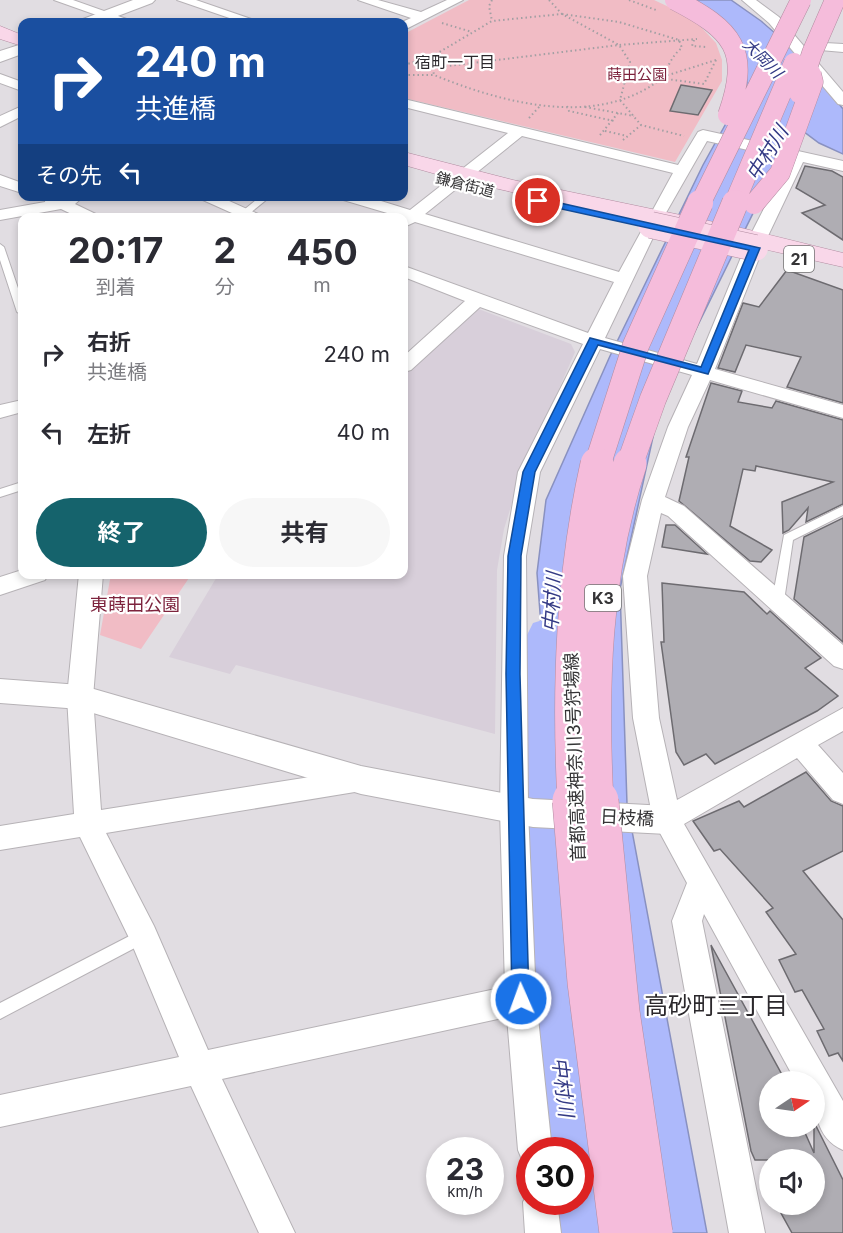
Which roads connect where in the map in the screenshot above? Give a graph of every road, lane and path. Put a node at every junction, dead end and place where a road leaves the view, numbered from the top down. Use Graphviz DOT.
graph roads {
  1 [pos="60,0"];
  2 [pos="147,0"];
  3 [pos="183,0"];
  4 [pos="364,0"];
  5 [pos="457,0"];
  6 [pos="492,0"];
  7 [pos="549,0"];
  8 [pos="675,0"];
  9 [pos="801,0"];
  10 [pos="820,0"];
  11 [pos="835,0"];
  12 [pos="756,1"];
  13 [pos="843,6"];
  14 [pos="562,14"];
  15 [pos="107,16"];
  16 [pos="423,17"];
  17 [pos="101,18"];
  18 [pos="114,18"];
  19 [pos="241,18"];
  20 [pos="492,21"];
  21 [pos="0,22"];
  22 [pos="408,25"];
  23 [pos="18,29"];
  24 [pos="0,32"];
  25 [pos="472,33"];
  26 [pos="18,39"];
  27 [pos="680,40"];
  28 [pos="619,45"];
  29 [pos="825,47"];
  30 [pos="843,48"];
  31 [pos="18,50"];
  32 [pos="0,57"];
  33 [pos="430,57"];
  34 [pos="408,64"];
  35 [pos="432,68"];
  36 [pos="816,70"];
  37 [pos="408,75"];
  38 [pos="434,75"];
  39 [pos="0,78"];
  40 [pos="659,78"];
  41 [pos="18,85"];
  42 [pos="620,99"];
  43 [pos="843,101"];
  44 [pos="408,104"];
  45 [pos="567,106"];
  46 [pos="583,106"];
  47 [pos="18,112"];
  48 [pos="618,113"];
  49 [pos="635,116"];
  50 [pos="0,121"];
  51 [pos="614,121"];
  52 [pos="18,128"];
  53 [pos="605,130"];
  54 [pos="519,131"];
  55 [pos="627,136"];
  56 [pos="598,137"];
  57 [pos="701,137"];
  58 [pos="798,156"];
  59 [pos="408,160"];
  60 [pos="843,166"];
  61 [pos="408,170"];
  62 [pos="680,170"];
  63 [pos="0,180"];
  64 [pos="458,180"];
  65 [pos="18,187"];
  66 [pos="64,201"];
  67 [pos="70,201"];
  68 [pos="213,201"];
  69 [pos="262,201"];
  70 [pos="359,201"];
  71 [pos="88,213"];
  72 [pos="240,213"];
  73 [pos="250,213"];
  74 [pos="389,213"];
  75 [pos="0,215"];
  76 [pos="408,219"];
  77 [pos="408,220"];
  78 [pos="654,221"];
  79 [pos="757,243"];
  80 [pos="0,247"];
  81 [pos="843,260"];
  82 [pos="843,272"];
  83 [pos="408,273"];
  84 [pos="625,280"];
  85 [pos="18,300"];
  86 [pos="477,300"];
  87 [pos="647,324"];
  88 [pos="594,341"];
  89 [pos="408,343"];
  90 [pos="423,349"];
  91 [pos="408,362"];
  92 [pos="704,371"];
  93 [pos="651,404"];
  94 [pos="18,407"];
  95 [pos="0,412"];
  96 [pos="843,412"];
  97 [pos="18,487"];
  98 [pos="0,493"];
  99 [pos="653,500"];
  100 [pos="843,510"];
  101 [pos="22,579"];
  102 [pos="91,579"];
  103 [pos="0,586"];
  104 [pos="778,601"];
  105 [pos="843,659"];
  106 [pos="0,691"];
  107 [pos="80,697"];
  108 [pos="843,718"];
  109 [pos="800,743"];
  110 [pos="361,780"];
  111 [pos="843,792"];
  112 [pos="524,812"];
  113 [pos="656,819"];
  114 [pos="88,825"];
  115 [pos="0,838"];
  116 [pos="702,881"];
  117 [pos="143,936"];
  118 [pos="521,999"];
  119 [pos="0,1011"];
  120 [pos="199,1067"];
  121 [pos="808,1071"];
  122 [pos="825,1101"];
  123 [pos="0,1111"];
  124 [pos="843,1133"];
  125 [pos="534,1137"];
  126 [pos="541,1215"];
  127 [pos="277,1233"];
  128 [pos="543,1233"];
  129 [pos="621,1233"];
  130 [pos="651,1233"];
  131 [pos="747,1233"];
  1 -- 15 [label="street"];
  2 -- 15 [label="street"];
  3 -- 19 [label="street"];
  4 -- 16 [label="street"];
  5 -- 16 [label="street"];
  6 -- 20 [label="path"];
  7 -- 14 [label="path"];
  8 -- 87 [label="highway, bridge"];
  9 -- 87 [label="highway, 首都高速神奈川3号狩場線 / K3, bridge"];
  10 -- 93 [label="highway, 首都高速神奈川3号狩場線 / K3, bridge"];
  11 -- 36 [label="highway, bridge"];
  12 -- 36 [label="street"];
  13 -- 29 [label="street"];
  14 -- 20 [label="path"];
  14 -- 27 [label="path"];
  14 -- 28 [label="path"];
  15 -- 17 [label="street"];
  15 -- 18 [label="street"];
  16 -- 22 [label="street"];
  16 -- 25 [label="path"];
  20 -- 25 [label="path"];
  21 -- 23 [label="main road"];
  24 -- 26 [label="main road"];
  25 -- 33 [label="path"];
  27 -- 28 [label="path"];
  27 -- 40 [label="path"];
  28 -- 35 [label="path"];
  28 -- 42 [label="path"];
  29 -- 30 [label="street"];
  29 -- 36 [label="street"];
  31 -- 32 [label="street"];
  33 -- 34 [label="path"];
  33 -- 35 [label="path"];
  35 -- 38 [label="path"];
  36 -- 43 [label="street"];
  36 -- 93 [label="highway, bridge"];
  37 -- 38 [label="path"];
  38 -- 45 [label="path"];
  39 -- 41 [label="street"];
  40 -- 40 [label="path"];
  40 -- 42 [label="path"];
  42 -- 46 [label="path"];
  42 -- 49 [label="path"];
  44 -- 54 [label="street"];
  45 -- 46 [label="path"];
  45 -- 51 [label="path"];
  46 -- 48 [label="path"];
  47 -- 50 [label="street"];
  48 -- 49 [label="path"];
  48 -- 51 [label="path"];
  49 -- 57 [label="path"];
  50 -- 52 [label="street"];
  51 -- 53 [label="path"];
  53 -- 55 [label="path"];
  53 -- 56 [label="path"];
  54 -- 62 [label="street"];
  54 -- 64 [label="street"];
  57 -- 58 [label="street"];
  57 -- 62 [label="street"];
  58 -- 60 [label="street"];
  58 -- 79 [label="street"];
  59 -- 64 [label="main road, 鎌倉街道 / 21"];
  61 -- 64 [label="main road, 鎌倉街道 / 21"];
  62 -- 78 [label="street"];
  63 -- 65 [label="street"];
  64 -- 76 [label="street"];
  64 -- 78 [label="main road, 鎌倉街道 / 21"];
  66 -- 75 [label="street"];
  67 -- 71 [label="street"];
  68 -- 72 [label="street"];
  69 -- 73 [label="lane"];
  70 -- 74 [label="street"];
  77 -- 84 [label="street"];
  78 -- 79 [label="main road, 鎌倉街道 / 21, bridge"];
  78 -- 84 [label="street"];
  79 -- 81 [label="main road, 鎌倉街道 / 21"];
  79 -- 82 [label="main road, 鎌倉街道 / 21"];
  79 -- 92 [label="street"];
  80 -- 85 [label="lane"];
  83 -- 86 [label="street"];
  84 -- 88 [label="street"];
  86 -- 88 [label="street"];
  86 -- 90 [label="street"];
  87 -- 129 [label="highway, 首都高速神奈川3号狩場線 / K3, bridge"];
  88 -- 92 [label="street"];
  88 -- 112 [label="street"];
  89 -- 90 [label="street"];
  90 -- 91 [label="street"];
  92 -- 96 [label="street"];
  92 -- 99 [label="street"];
  93 -- 130 [label="highway, 首都高速神奈川3号狩場線 / K3, bridge"];
  94 -- 95 [label="street"];
  97 -- 98 [label="lane"];
  99 -- 104 [label="street"];
  99 -- 113 [label="street"];
  100 -- 104 [label="lane"];
  101 -- 103 [label="street"];
  102 -- 107 [label="street"];
  104 -- 105 [label="street"];
  106 -- 107 [label="street, 日枝橋"];
  107 -- 110 [label="street, 日枝橋"];
  107 -- 114 [label="street"];
  108 -- 109 [label="street"];
  109 -- 111 [label="street"];
  109 -- 113 [label="street"];
  110 -- 112 [label="street, 日枝橋"];
  110 -- 114 [label="street"];
  112 -- 113 [label="street, 日枝橋, bridge"];
  112 -- 118 [label="street"];
  113 -- 116 [label="street"];
  114 -- 115 [label="street"];
  114 -- 117 [label="street"];
  116 -- 121 [label="street"];
  116 -- 131 [label="street"];
  117 -- 119 [label="lane"];
  117 -- 120 [label="street"];
  118 -- 120 [label="street"];
  118 -- 125 [label="street"];
  120 -- 123 [label="street"];
  120 -- 127 [label="street"];
  122 -- 124 [label="street"];
  126 -- 128 [label="street"];
}
